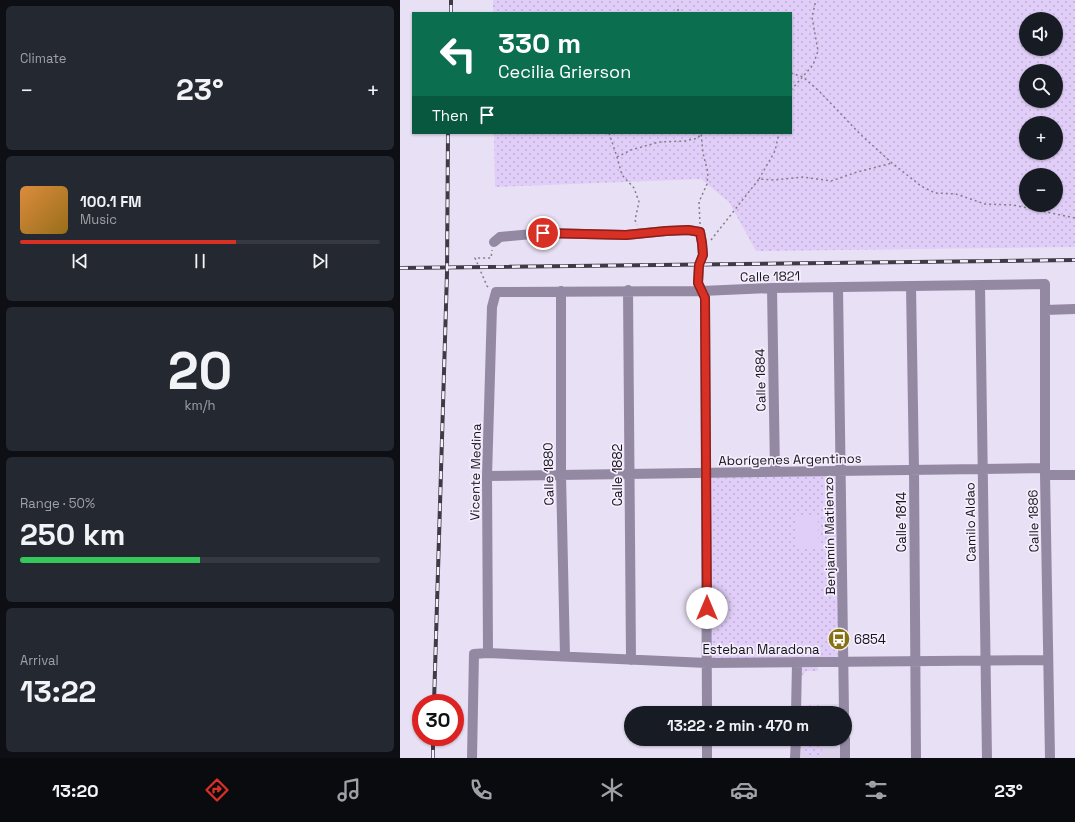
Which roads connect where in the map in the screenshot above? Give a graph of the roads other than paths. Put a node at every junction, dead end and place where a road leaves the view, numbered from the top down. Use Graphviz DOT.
graph roads {
  1 [pos="494,242"];
  2 [pos="1045,284"];
  3 [pos="980,285"];
  4 [pos="911,286"];
  5 [pos="838,287"];
  6 [pos="772,288"];
  7 [pos="628,290"];
  8 [pos="702,290"];
  9 [pos="561,291"];
  10 [pos="496,292"];
  11 [pos="1075,309"];
  12 [pos="1045,310"];
  13 [pos="983,469"];
  14 [pos="914,470"];
  15 [pos="841,471"];
  16 [pos="774,472"];
  17 [pos="1045,472"];
  18 [pos="706,473"];
  19 [pos="630,474"];
  20 [pos="561,475"];
  21 [pos="1075,475"];
  22 [pos="487,476"];
  23 [pos="488,653"];
  24 [pos="565,656"];
  25 [pos="631,660"];
  26 [pos="986,660"];
  27 [pos="1048,660"];
  28 [pos="915,661"];
  29 [pos="797,662"];
  30 [pos="843,662"];
  31 [pos="707,663"];
  32 [pos="707,706"];
  33 [pos="796,706"];
  34 [pos="844,706"];
  35 [pos="708,746"];
  36 [pos="796,746"];
  37 [pos="845,746"];
  38 [pos="472,758"];
  39 [pos="708,758"];
  40 [pos="795,758"];
  41 [pos="845,758"];
  42 [pos="916,758"];
  43 [pos="987,758"];
  44 [pos="1050,758"];
  1 -- 8 [label="street"];
  2 -- 3 [label="street, Calle 1821"];
  2 -- 12 [label="street, Calle 1886"];
  3 -- 4 [label="street, Calle 1821"];
  3 -- 13 [label="street, Camilo Aldao"];
  4 -- 5 [label="street, Calle 1821"];
  4 -- 14 [label="street, Calle 1814"];
  5 -- 6 [label="street, Calle 1821"];
  5 -- 15 [label="street, Benjamín Matienzo"];
  6 -- 8 [label="street, Calle 1821"];
  6 -- 16 [label="street, Calle 1884"];
  7 -- 8 [label="street, Calle 1821"];
  7 -- 9 [label="street, Calle 1821"];
  7 -- 19 [label="street, Calle 1882"];
  8 -- 18 [label="street"];
  9 -- 10 [label="street, Calle 1821"];
  9 -- 20 [label="street, Calle 1880"];
  10 -- 22 [label="street, Vicente Medina"];
  11 -- 12 [label="street"];
  12 -- 17 [label="street, Calle 1886"];
  13 -- 14 [label="street, Aborígenes Argentinos"];
  13 -- 17 [label="street, Aborígenes Argentinos"];
  13 -- 26 [label="street, Camilo Aldao"];
  14 -- 15 [label="street, Aborígenes Argentinos"];
  14 -- 28 [label="street, Calle 1814"];
  15 -- 16 [label="street, Aborígenes Argentinos"];
  15 -- 30 [label="street, Benjamín Matienzo"];
  16 -- 18 [label="street, Aborígenes Argentinos"];
  17 -- 21 [label="street, Aborígenes Argentinos"];
  17 -- 27 [label="street, Calle 1886"];
  18 -- 19 [label="street, Aborígenes Argentinos"];
  18 -- 31 [label="street"];
  19 -- 20 [label="street, Aborígenes Argentinos"];
  19 -- 25 [label="street, Calle 1882"];
  20 -- 22 [label="street, Aborígenes Argentinos"];
  20 -- 24 [label="street, Calle 1880"];
  22 -- 23 [label="street, Vicente Medina"];
  23 -- 24 [label="street, Esteban Maradona"];
  23 -- 38 [label="street, Esteban Maradona"];
  24 -- 25 [label="street, Esteban Maradona"];
  25 -- 31 [label="street, Esteban Maradona"];
  26 -- 27 [label="street, Esteban Maradona"];
  26 -- 28 [label="street, Esteban Maradona"];
  26 -- 43 [label="street, Camilo Aldao"];
  27 -- 44 [label="street, Calle 1886"];
  28 -- 30 [label="street, Esteban Maradona"];
  28 -- 42 [label="street, Calle 1814"];
  29 -- 30 [label="street, Esteban Maradona"];
  29 -- 31 [label="street, Esteban Maradona"];
  29 -- 33 [label="street"];
  30 -- 34 [label="street, Benjamín Matienzo"];
  31 -- 32 [label="street"];
  35 -- 39 [label="street"];
  36 -- 40 [label="street"];
  37 -- 41 [label="street"];
}
